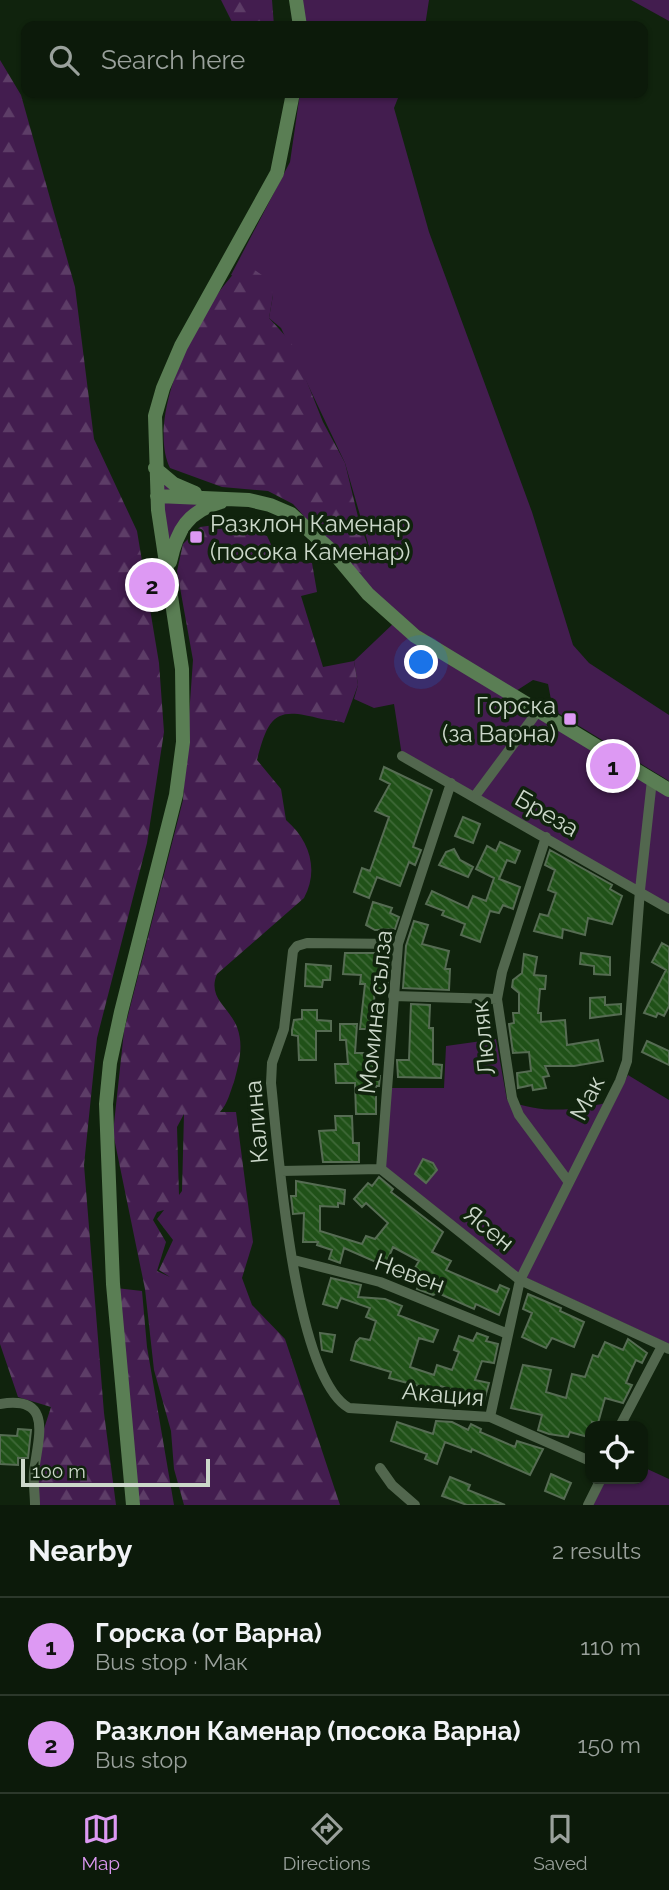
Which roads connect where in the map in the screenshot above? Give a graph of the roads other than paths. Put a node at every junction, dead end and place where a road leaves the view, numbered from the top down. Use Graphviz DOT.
graph roads {
  1 [pos="296,0"];
  2 [pos="299,21"];
  3 [pos="292,98"];
  4 [pos="155,468"];
  5 [pos="157,496"];
  6 [pos="227,500"];
  7 [pos="168,570"];
  8 [pos="538,711"];
  9 [pos="402,756"];
  10 [pos="652,780"];
  11 [pos="451,783"];
  12 [pos="669,790"];
  13 [pos="475,796"];
  14 [pos="546,837"];
  15 [pos="640,890"];
  16 [pos="669,909"];
  17 [pos="398,944"];
  18 [pos="393,996"];
  19 [pos="496,999"];
  20 [pos="381,1169"];
  21 [pos="281,1171"];
  22 [pos="568,1181"];
  23 [pos="294,1260"];
  24 [pos="520,1280"];
  25 [pos="508,1334"];
  26 [pos="665,1347"];
  27 [pos="332,1392"];
  28 [pos="0,1404"];
  29 [pos="490,1418"];
  30 [pos="623,1421"];
  31 [pos="585,1459"];
  32 [pos="380,1468"];
  33 [pos="598,1484"];
  34 [pos="35,1505"];
  35 [pos="133,1505"];
  36 [pos="415,1505"];
  37 [pos="588,1505"];
  1 -- 2 [label="street"];
  3 -- 4 [label="street"];
  4 -- 5 [label="street"];
  4 -- 6 [label="street"];
  5 -- 6 [label="street"];
  5 -- 7 [label="street"];
  6 -- 7 [label="street"];
  6 -- 8 [label="street"];
  7 -- 35 [label="street"];
  8 -- 10 [label="street"];
  8 -- 13 [label="street"];
  9 -- 11 [label="street, Бреза"];
  10 -- 12 [label="street"];
  10 -- 15 [label="street, Мак"];
  11 -- 13 [label="street, Бреза"];
  11 -- 17 [label="street, Момина сълза"];
  13 -- 14 [label="street, Бреза"];
  14 -- 15 [label="street, Бреза"];
  14 -- 19 [label="street, Люляк"];
  15 -- 16 [label="street, Бреза"];
  15 -- 22 [label="street, Мак"];
  17 -- 18 [label="street, Момина сълза"];
  17 -- 21 [label="street, Калина"];
  18 -- 19 [label="street"];
  18 -- 20 [label="street, Момина сълза"];
  19 -- 22 [label="street, Люляк"];
  20 -- 21 [label="street"];
  20 -- 24 [label="street, Ясен"];
  21 -- 23 [label="street, Калина"];
  22 -- 24 [label="street, Мак"];
  23 -- 25 [label="street, Невен"];
  23 -- 27 [label="street, Калина"];
  24 -- 25 [label="street, Мак"];
  24 -- 26 [label="street, Ясен"];
  25 -- 29 [label="street, Мак"];
  26 -- 30 [label="street"];
  27 -- 29 [label="street, Акация"];
  28 -- 34 [label="street"];
  29 -- 31 [label="street, Акация"];
  32 -- 36 [label="street"];
  33 -- 37 [label="street"];
}
